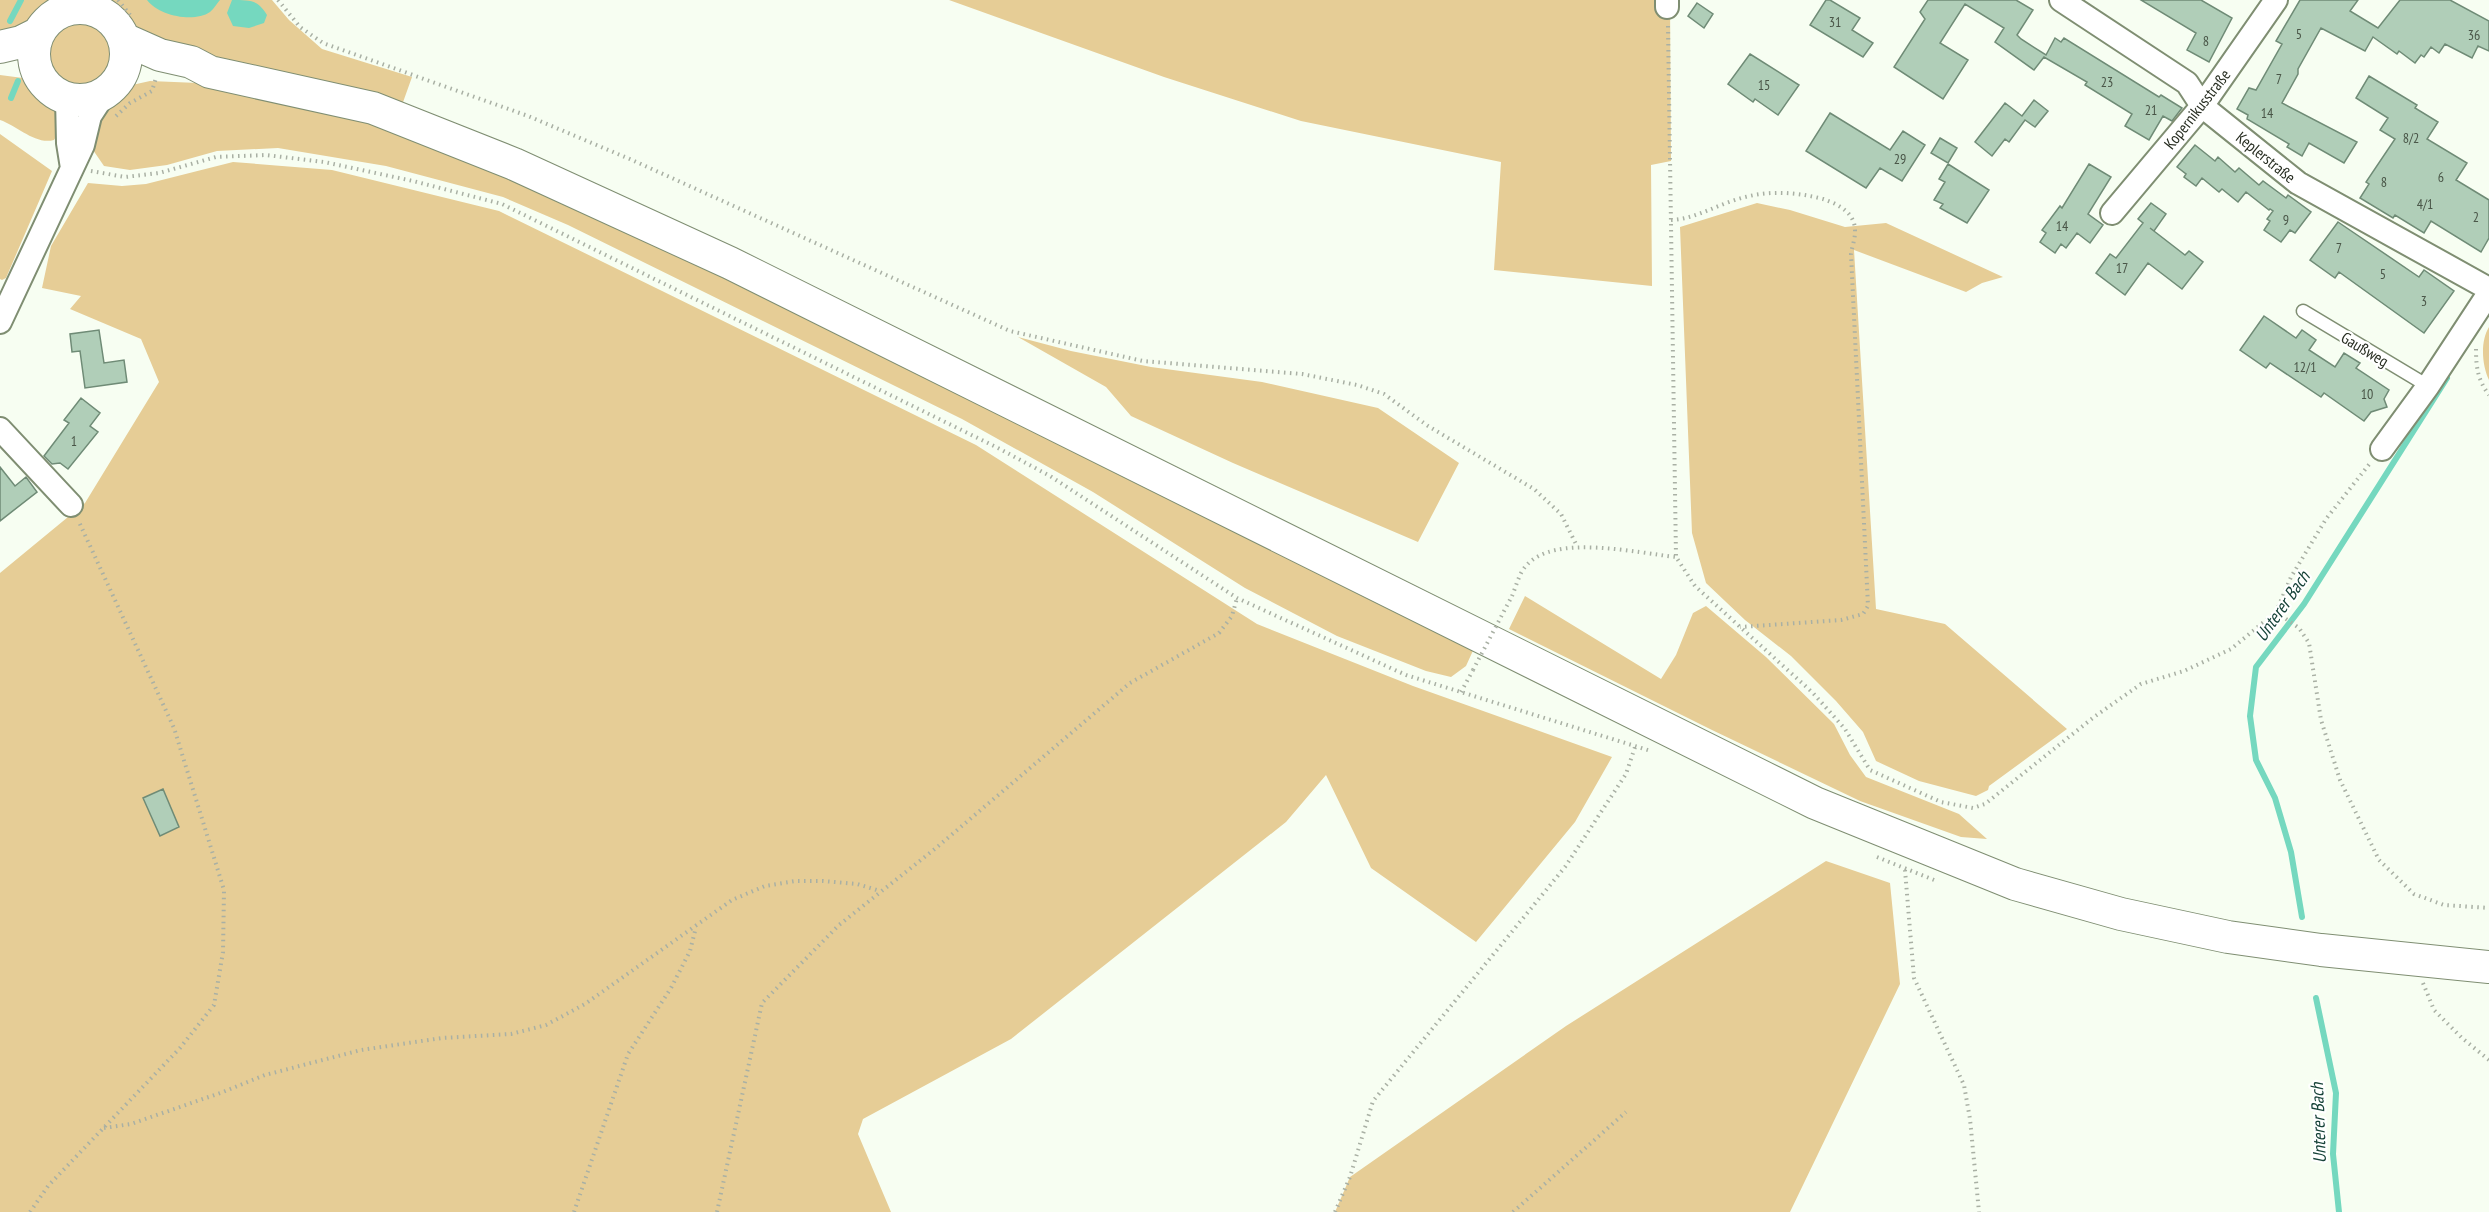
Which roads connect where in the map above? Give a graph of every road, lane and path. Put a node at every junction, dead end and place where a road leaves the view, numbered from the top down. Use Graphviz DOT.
graph roads {
  1 [pos="278,0"];
  2 [pos="2061,0"];
  3 [pos="2276,0"];
  4 [pos="104,4"];
  5 [pos="1667,4"];
  6 [pos="54,15"];
  7 [pos="129,29"];
  8 [pos="0,47"];
  9 [pos="0,68"];
  10 [pos="210,72"];
  11 [pos="157,73"];
  12 [pos="39,75"];
  13 [pos="113,97"];
  14 [pos="67,98"];
  15 [pos="2202,106"];
  16 [pos="72,168"];
  17 [pos="2112,213"];
  18 [pos="1671,220"];
  19 [pos="2489,291"];
  20 [pos="2303,311"];
  21 [pos="2472,319"];
  22 [pos="0,322"];
  23 [pos="2428,386"];
  24 [pos="2489,394"];
  25 [pos="0,429"];
  26 [pos="2382,448"];
  27 [pos="71,505"];
  28 [pos="1578,546"];
  29 [pos="1676,557"];
  30 [pos="1237,598"];
  31 [pos="2276,612"];
  32 [pos="1740,627"];
  33 [pos="1635,747"];
  34 [pos="1905,870"];
  35 [pos="879,891"];
  36 [pos="2489,909"];
  37 [pos="696,926"];
  38 [pos="2489,967"];
  39 [pos="2422,983"];
  40 [pos="2489,1060"];
  41 [pos="1626,1112"];
  42 [pos="104,1128"];
  43 [pos="30,1212"];
  44 [pos="574,1212"];
  45 [pos="717,1212"];
  46 [pos="1335,1212"];
  47 [pos="1513,1212"];
  48 [pos="1979,1212"];
  1 -- 28 [label="path"];
  2 -- 15 [label="street, Keplerstraße"];
  3 -- 15 [label="street, Kopernikusstraße"];
  4 -- 6 [label="main road"];
  4 -- 7 [label="path"];
  4 -- 7 [label="main road"];
  5 -- 18 [label="path"];
  6 -- 8 [label="main road"];
  6 -- 12 [label="main road"];
  7 -- 10 [label="main road"];
  7 -- 13 [label="main road"];
  9 -- 12 [label="main road"];
  10 -- 11 [label="main road"];
  10 -- 38 [label="main road"];
  11 -- 13 [label="main road"];
  11 -- 13 [label="path"];
  12 -- 14 [label="main road"];
  13 -- 14 [label="main road"];
  13 -- 16 [label="street"];
  14 -- 16 [label="street"];
  15 -- 17 [label="street, Kopernikusstraße"];
  15 -- 19 [label="street, Keplerstraße"];
  16 -- 22 [label="street"];
  16 -- 30 [label="path"];
  18 -- 29 [label="path"];
  18 -- 32 [label="path"];
  19 -- 21 [label="street"];
  20 -- 23 [label="lane, Gaußweg"];
  21 -- 23 [label="street"];
  21 -- 24 [label="path"];
  23 -- 26 [label="street"];
  25 -- 27 [label="street"];
  26 -- 31 [label="path"];
  27 -- 42 [label="path"];
  28 -- 29 [label="path"];
  28 -- 30 [label="path, bridge"];
  29 -- 32 [label="path"];
  30 -- 35 [label="path"];
  31 -- 32 [label="path"];
  31 -- 36 [label="path"];
  33 -- 46 [label="path"];
  34 -- 48 [label="path"];
  35 -- 37 [label="path"];
  35 -- 45 [label="path"];
  37 -- 42 [label="path"];
  37 -- 44 [label="path"];
  39 -- 40 [label="path"];
  41 -- 47 [label="path"];
  42 -- 43 [label="path"];
}
